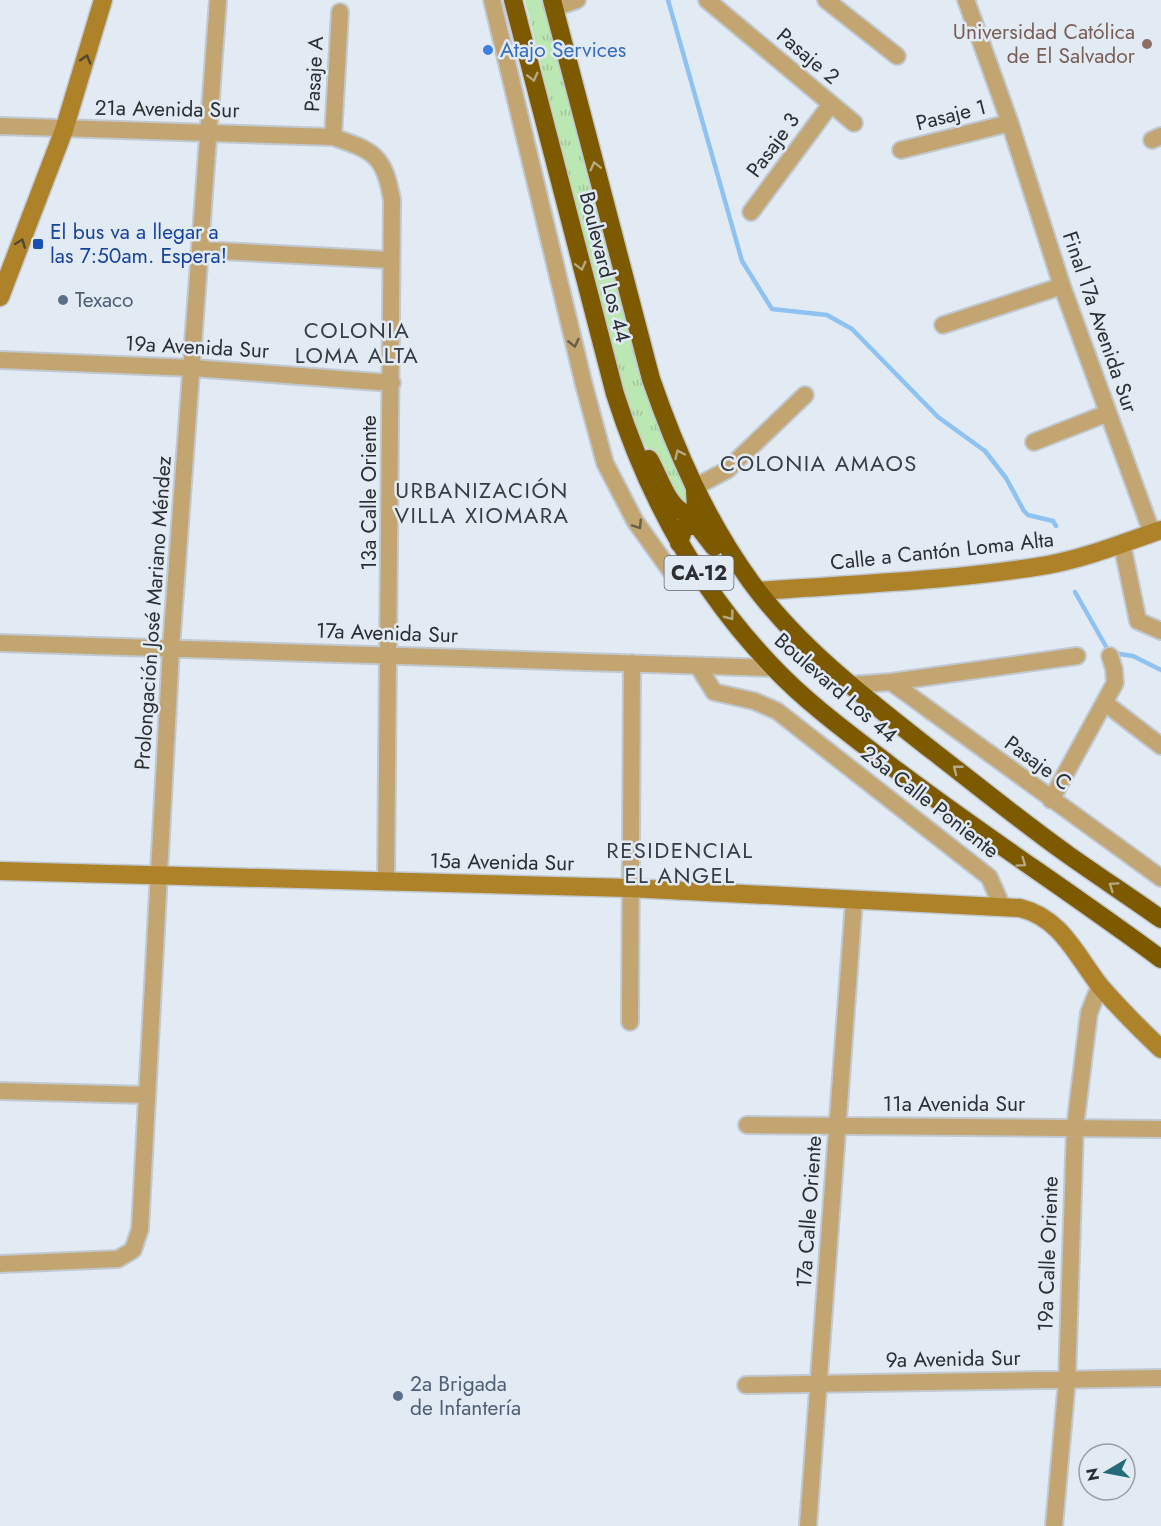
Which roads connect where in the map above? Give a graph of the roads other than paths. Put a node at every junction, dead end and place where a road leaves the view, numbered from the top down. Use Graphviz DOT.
graph roads {
  1 [pos="103,0"];
  2 [pos="218,0"];
  3 [pos="492,0"];
  4 [pos="513,0"];
  5 [pos="577,0"];
  6 [pos="707,0"];
  7 [pos="826,0"];
  8 [pos="966,0"];
  9 [pos="553,4"];
  10 [pos="340,12"];
  11 [pos="897,56"];
  12 [pos="831,104"];
  13 [pos="854,123"];
  14 [pos="1010,123"];
  15 [pos="0,126"];
  16 [pos="64,130"];
  17 [pos="209,132"];
  18 [pos="333,137"];
  19 [pos="902,150"];
  20 [pos="751,212"];
  21 [pos="202,250"];
  22 [pos="391,260"];
  23 [pos="1062,286"];
  24 [pos="0,297"];
  25 [pos="943,325"];
  26 [pos="0,360"];
  27 [pos="193,368"];
  28 [pos="392,383"];
  29 [pos="805,395"];
  30 [pos="1108,413"];
  31 [pos="627,433"];
  32 [pos="1034,442"];
  33 [pos="695,488"];
  34 [pos="1156,532"];
  35 [pos="679,543"];
  36 [pos="1122,544"];
  37 [pos="701,577"];
  38 [pos="755,587"];
  39 [pos="1161,631"];
  40 [pos="0,643"];
  41 [pos="171,648"];
  42 [pos="390,656"];
  43 [pos="1077,656"];
  44 [pos="1110,656"];
  45 [pos="632,663"];
  46 [pos="698,666"];
  47 [pos="773,668"];
  48 [pos="891,682"];
  49 [pos="850,685"];
  50 [pos="1105,703"];
  51 [pos="1161,746"];
  52 [pos="1051,800"];
  53 [pos="0,872"];
  54 [pos="159,876"];
  55 [pos="1161,878"];
  56 [pos="386,882"];
  57 [pos="628,888"];
  58 [pos="854,901"];
  59 [pos="1002,906"];
  60 [pos="1156,910"];
  61 [pos="1122,930"];
  62 [pos="1161,959"];
  63 [pos="1100,985"];
  64 [pos="630,1022"];
  65 [pos="1161,1049"];
  66 [pos="0,1091"];
  67 [pos="147,1095"];
  68 [pos="747,1125"];
  69 [pos="837,1126"];
  70 [pos="1075,1127"];
  71 [pos="1161,1129"];
  72 [pos="0,1264"];
  73 [pos="1161,1378"];
  74 [pos="1067,1380"];
  75 [pos="818,1384"];
  76 [pos="746,1385"];
  77 [pos="808,1526"];
  78 [pos="1054,1526"];
  16 -- 1 [label="street, one-way"];
  2 -- 17 [label="street, Prolongación José Mariano Méndez"];
  3 -- 37 [label="street, one-way"];
  4 -- 31 [label="highway, Boulevard Los 44 / CA-12, one-way"];
  5 -- 9 [label="street"];
  6 -- 12 [label="street, Pasaje 2"];
  7 -- 11 [label="street"];
  8 -- 14 [label="street"];
  33 -- 9 [label="highway, Boulevard Los 44 / CA-12, one-way"];
  10 -- 18 [label="street, Pasaje A"];
  12 -- 13 [label="street, Pasaje 2"];
  12 -- 20 [label="street, Pasaje 3"];
  14 -- 19 [label="street, Pasaje 1"];
  14 -- 23 [label="street, Final 17a Avenida Sur"];
  15 -- 16 [label="street, 21a Avenida Sur"];
  16 -- 17 [label="street, 21a Avenida Sur"];
  24 -- 16 [label="street, one-way"];
  17 -- 18 [label="street, 21a Avenida Sur"];
  17 -- 21 [label="street, Prolongación José Mariano Méndez"];
  18 -- 22 [label="street, 13a Calle Oriente"];
  21 -- 22 [label="street"];
  21 -- 27 [label="street, Prolongación José Mariano Méndez"];
  22 -- 28 [label="street, 13a Calle Oriente"];
  23 -- 25 [label="street"];
  23 -- 30 [label="street, Final 17a Avenida Sur"];
  26 -- 27 [label="street, 19a Avenida Sur"];
  27 -- 28 [label="street, 19a Avenida Sur"];
  27 -- 41 [label="street, Prolongación José Mariano Méndez"];
  28 -- 42 [label="street, 13a Calle Oriente"];
  29 -- 33 [label="street"];
  30 -- 32 [label="street"];
  30 -- 34 [label="street, Final 17a Avenida Sur"];
  31 -- 33 [label="highway"];
  31 -- 35 [label="highway, Boulevard Los 44 / CA-12"];
  33 -- 38 [label="highway, Boulevard Los 44 / CA-12"];
  34 -- 36 [label="street, Calle a Cantón Loma Alta"];
  35 -- 37 [label="highway, Boulevard Los 44 / CA-12"];
  35 -- 38 [label="highway"];
  36 -- 38 [label="street, Calle a Cantón Loma Alta"];
  36 -- 39 [label="street"];
  37 -- 47 [label="highway, Boulevard Los 44 / CA-12, one-way"];
  38 -- 49 [label="highway, Boulevard Los 44 / CA-12"];
  40 -- 41 [label="street, 17a Avenida Sur"];
  41 -- 42 [label="street, 17a Avenida Sur"];
  41 -- 54 [label="street, Prolongación José Mariano Méndez"];
  42 -- 45 [label="street, 17a Avenida Sur"];
  42 -- 56 [label="street, 13a Calle Oriente"];
  43 -- 48 [label="street"];
  44 -- 50 [label="street"];
  45 -- 46 [label="street, 17a Avenida Sur"];
  45 -- 57 [label="street"];
  46 -- 47 [label="street, 17a Avenida Sur"];
  46 -- 59 [label="street, 25a Calle Poniente"];
  47 -- 61 [label="highway, Boulevard Los 44 / CA-12, one-way"];
  48 -- 49 [label="street"];
  48 -- 52 [label="street, Pasaje C"];
  60 -- 49 [label="highway, Boulevard Los 44 / CA-12, one-way"];
  50 -- 51 [label="street"];
  50 -- 52 [label="street"];
  52 -- 55 [label="street, Pasaje C"];
  53 -- 54 [label="street, 15a Avenida Sur"];
  54 -- 56 [label="street, 15a Avenida Sur"];
  54 -- 67 [label="street, Prolongación José Mariano Méndez"];
  56 -- 57 [label="street, 15a Avenida Sur"];
  57 -- 58 [label="street, 15a Avenida Sur"];
  57 -- 64 [label="street"];
  58 -- 59 [label="street, 15a Avenida Sur"];
  58 -- 69 [label="street, 17a Calle Oriente"];
  59 -- 63 [label="street"];
  60 -- 61 [label="highway"];
  61 -- 62 [label="highway, Boulevard Los 44 / CA-12"];
  63 -- 65 [label="street"];
  63 -- 70 [label="street, 19a Calle Oriente"];
  66 -- 67 [label="street"];
  67 -- 72 [label="street, Prolongación José Mariano Méndez"];
  68 -- 69 [label="street, 11a Avenida Sur"];
  69 -- 70 [label="street, 11a Avenida Sur"];
  69 -- 75 [label="street, 17a Calle Oriente"];
  70 -- 71 [label="street, 11a Avenida Sur"];
  70 -- 74 [label="street, 19a Calle Oriente"];
  73 -- 74 [label="street, 9a Avenida Sur"];
  74 -- 75 [label="street, 9a Avenida Sur"];
  74 -- 78 [label="street, 19a Calle Oriente"];
  75 -- 76 [label="street, 9a Avenida Sur"];
  75 -- 77 [label="street, 17a Calle Oriente"];
}
